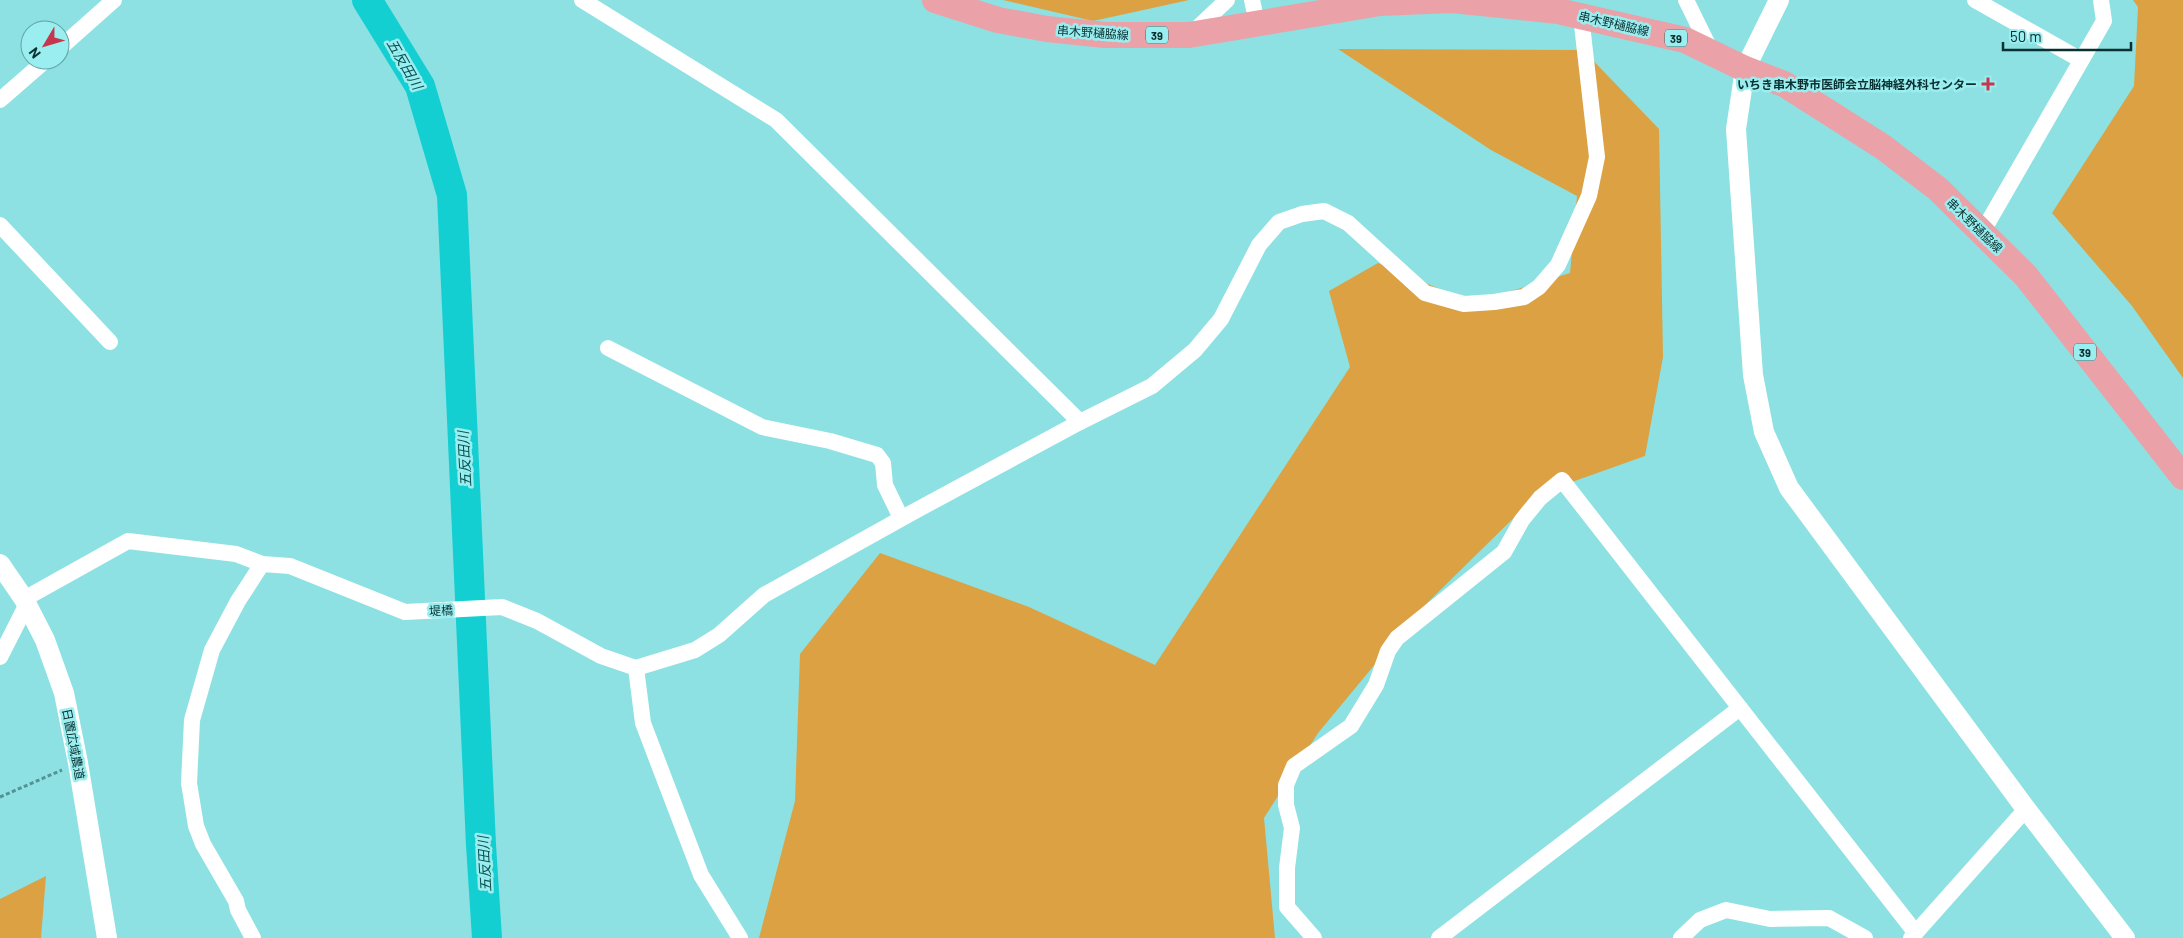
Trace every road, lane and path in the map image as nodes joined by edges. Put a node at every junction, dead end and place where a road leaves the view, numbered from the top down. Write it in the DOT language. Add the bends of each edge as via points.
graph roads {
  1 [pos="114,0"];
  2 [pos="582,0"];
  3 [pos="935,0"];
  4 [pos="1226,0"];
  5 [pos="1686,0"];
  6 [pos="1779,0"];
  7 [pos="1974,0"];
  8 [pos="2101,0"];
  9 [pos="1380,1"];
  10 [pos="1255,12"];
  11 [pos="1581,16"];
  12 [pos="1189,35"];
  13 [pos="70,39"];
  14 [pos="1712,53"];
  15 [pos="2082,60"];
  16 [pos="1745,69"];
  17 [pos="34,70"];
  18 [pos="0,100"];
  19 [pos="0,225"];
  20 [pos="1983,231"];
  21 [pos="110,342"];
  22 [pos="608,348"];
  23 [pos="1080,422"];
  24 [pos="2183,477"];
  25 [pos="901,518"];
  26 [pos="0,564"];
  27 [pos="262,564"];
  28 [pos="16,593"];
  29 [pos="0,658"];
  30 [pos="636,668"];
  31 [pos="1740,708"];
  32 [pos="78,763"];
  33 [pos="0,797"];
  34 [pos="2026,809"];
  35 [pos="1913,935"];
  36 [pos="107,938"];
  37 [pos="253,938"];
  38 [pos="740,938"];
  39 [pos="1314,938"];
  40 [pos="1439,938"];
  41 [pos="1681,938"];
  42 [pos="1865,938"];
  43 [pos="2125,938"];
  1 -- 13 [label="street"];
  2 -- 23 [label="street" via="776,120"];
  3 -- 12 [label="main road, 串木野樋脇線 / 39" via="998,20 1047,29 1105,35"];
  4 -- 12 [label="street"];
  5 -- 14 [label="street"];
  6 -- 16 [label="street"];
  7 -- 15 [label="street"];
  8 -- 15 [label="street" via="2104,21"];
  9 -- 10 [label="main road, 串木野樋脇線 / 39"];
  9 -- 11 [label="main road, 串木野樋脇線 / 39" via="1452,0"];
  10 -- 12 [label="main road, 串木野樋脇線 / 39"];
  11 -- 14 [label="main road, 串木野樋脇線 / 39" via="1685,40"];
  11 -- 23 [label="street" via="1597,156 1589,196 1558,265 1539,287 1524,297 1494,302 1464,304 1448,300 1425,292 1348,223 1324,211 1302,214 1279,222 1260,245 1221,319 1195,350 1152,386"];
  14 -- 16 [label="main road, 串木野樋脇線 / 39"];
  15 -- 20 [label="street"];
  16 -- 20 [label="main road, 串木野樋脇線 / 39" via="1784,84 1883,147 1938,189"];
  16 -- 34 [label="street" via="1736,129 1753,375 1764,432 1789,488"];
  17 -- 18 [label="street"];
  19 -- 21 [label="street"];
  20 -- 24 [label="main road, 串木野樋脇線 / 39" via="2026,276"];
  22 -- 25 [label="street" via="762,427 877,455 884,463 885,484"];
  23 -- 25 [label="street"];
  25 -- 30 [label="street" via="764,596 719,635 695,650"];
  26 -- 28 [label="street, 日置広域農道"];
  27 -- 28 [label="street" via="236,554 128,541"];
  27 -- 30 [label="street, 堤橋" via="290,566 405,612 502,607 537,621 602,656"];
  27 -- 37 [label="street" via="212,650 192,720 189,782 196,826 203,844"];
  28 -- 29 [label="street"];
  28 -- 32 [label="street, 日置広域農道" via="45,640 64,693"];
  30 -- 38 [label="street" via="643,723 698,866"];
  31 -- 35 [label="street"];
  31 -- 39 [label="street" via="1562,480 1540,498 1522,520 1504,552 1397,638 1388,651 1376,685 1351,726 1294,766 1286,784 1286,805 1292,828 1287,907"];
  31 -- 40 [label="street"];
  32 -- 33 [label="path"];
  32 -- 36 [label="street, 日置広域農道"];
  34 -- 35 [label="street"];
  34 -- 43 [label="street"];
  41 -- 42 [label="street" via="1700,920 1726,910 1770,919 1829,918"];
}
